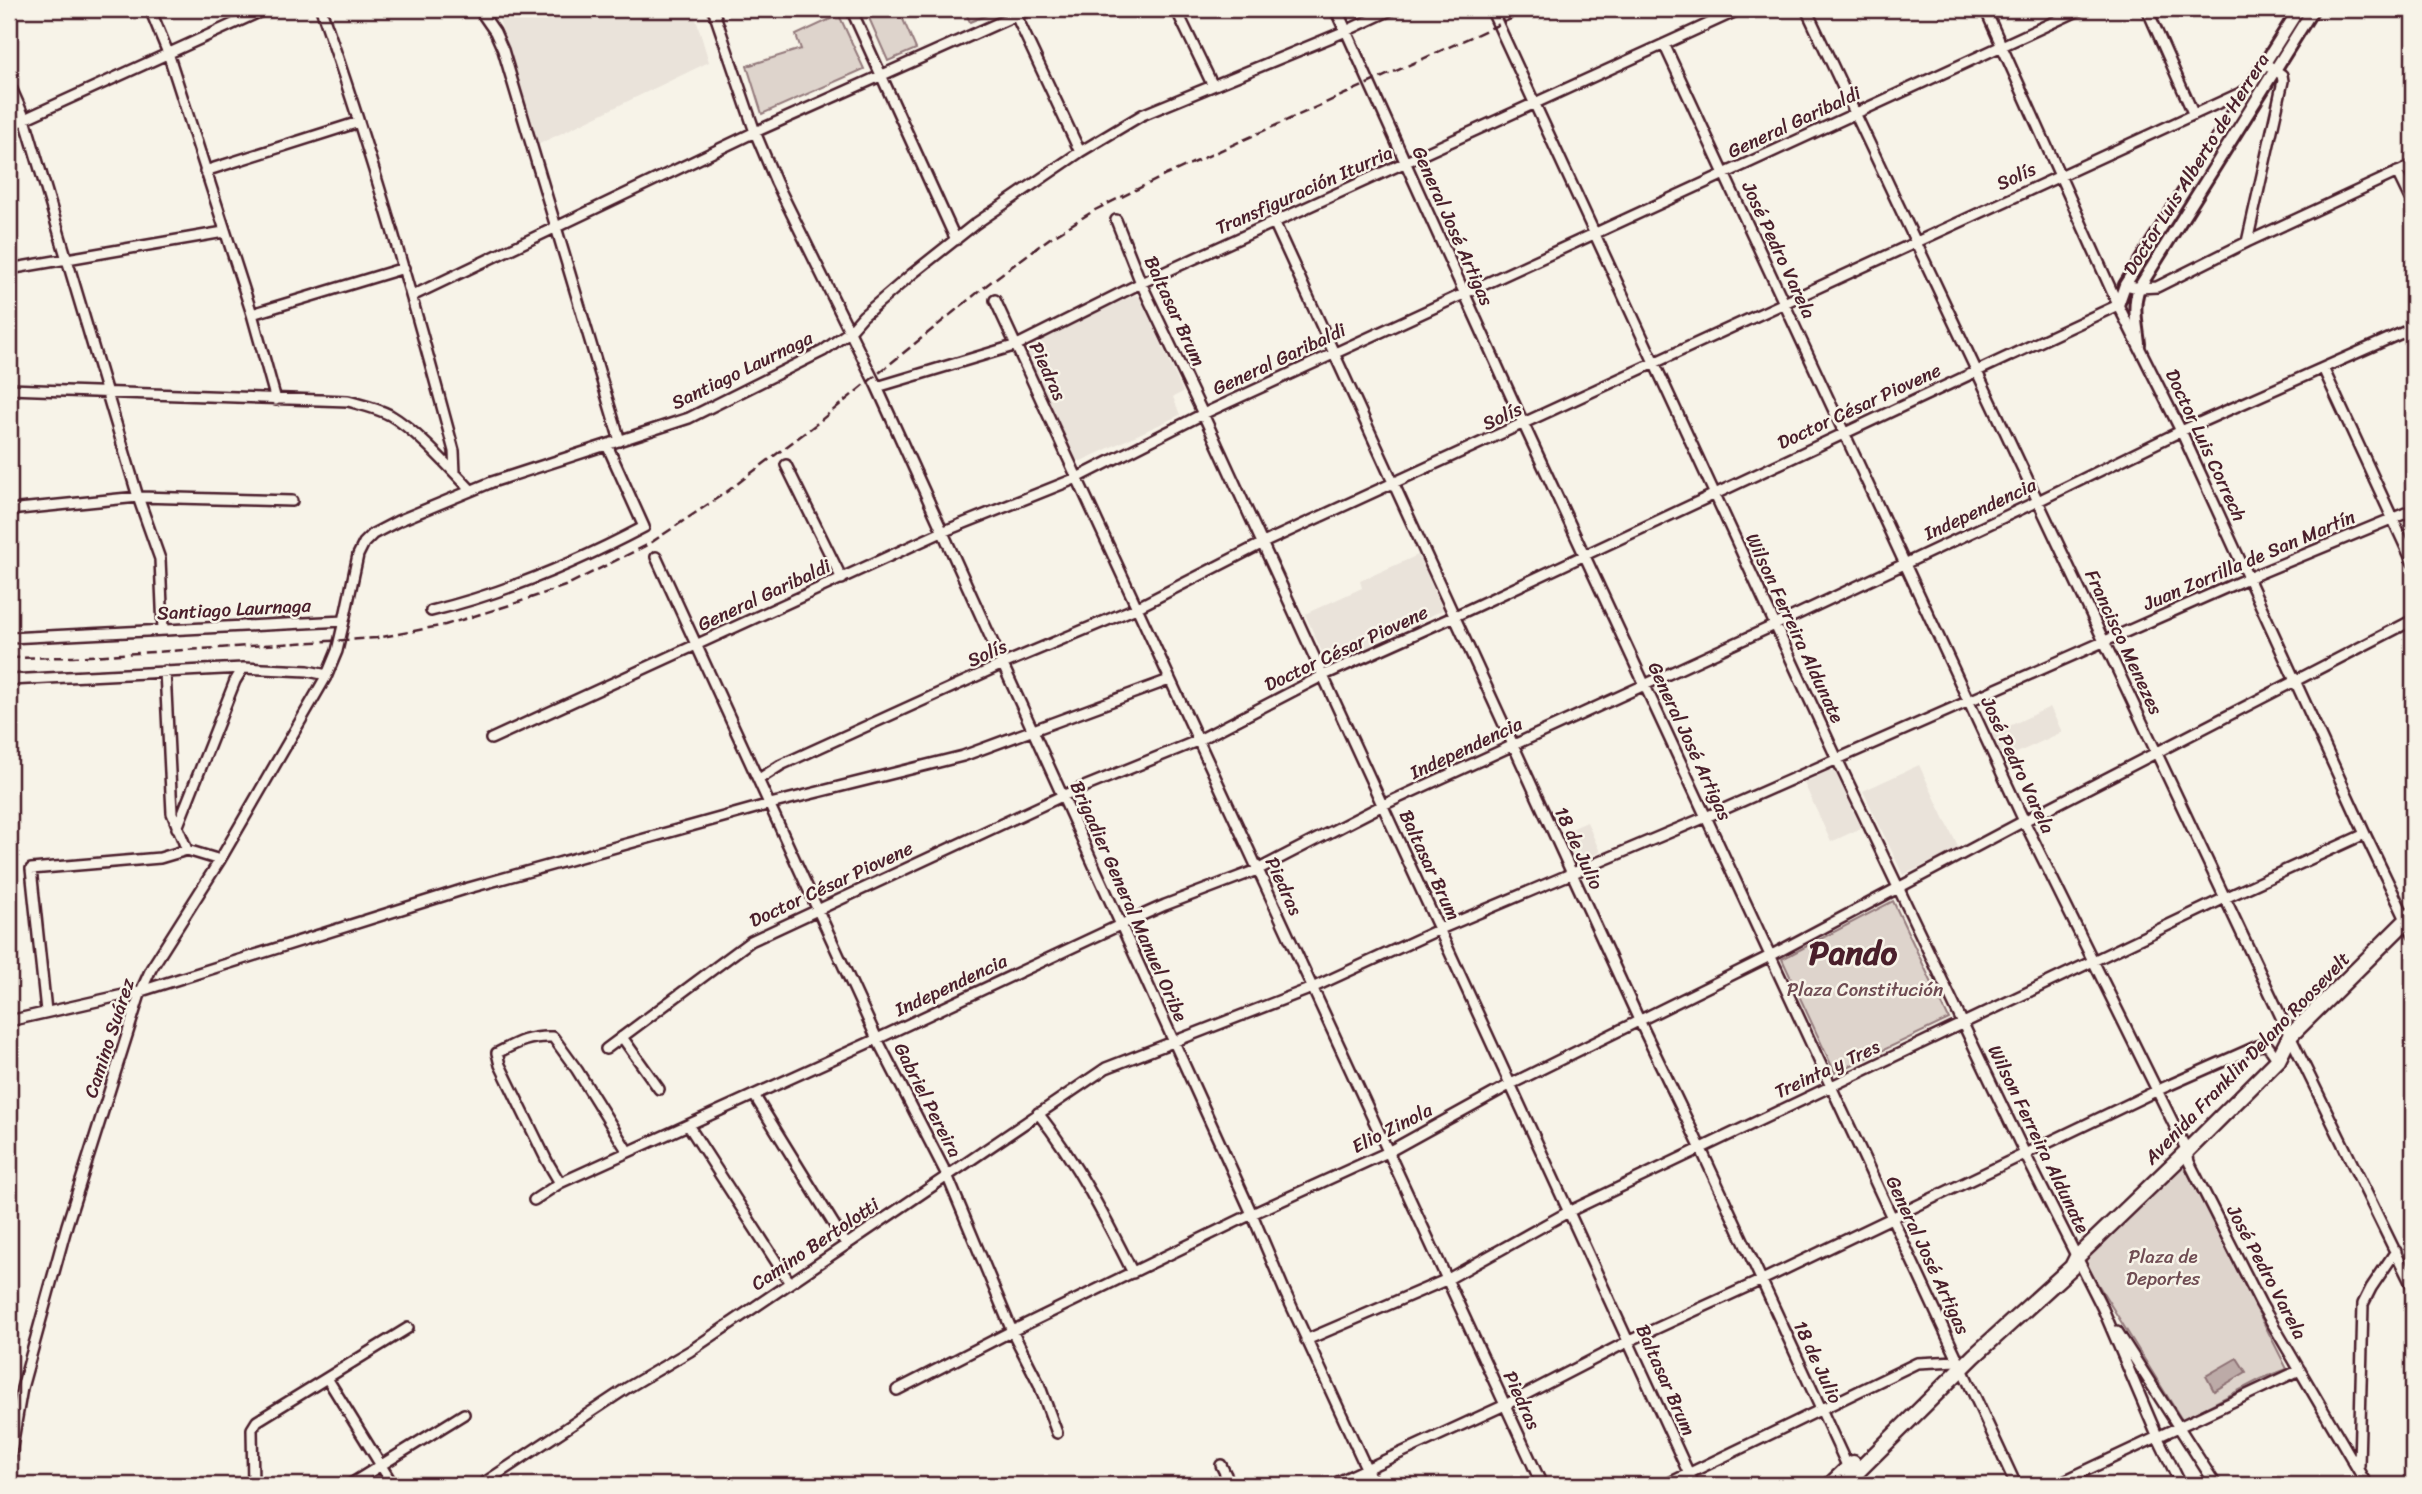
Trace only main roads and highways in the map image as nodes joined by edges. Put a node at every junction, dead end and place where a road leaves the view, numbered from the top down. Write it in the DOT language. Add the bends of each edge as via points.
graph roads {
  1 [pos="2411,923"];
  2 [pos="1850,1479"];
  3 [pos="1830,1485"];
  1 -- 2 [label="highway, Avenida Franklin Delano Roosevelt" via="2290,1037 2278,1060 2077,1257 2072,1267 1960,1364"];
  2 -- 3 [label="highway, Avenida Franklin Delano Roosevelt"];
}
